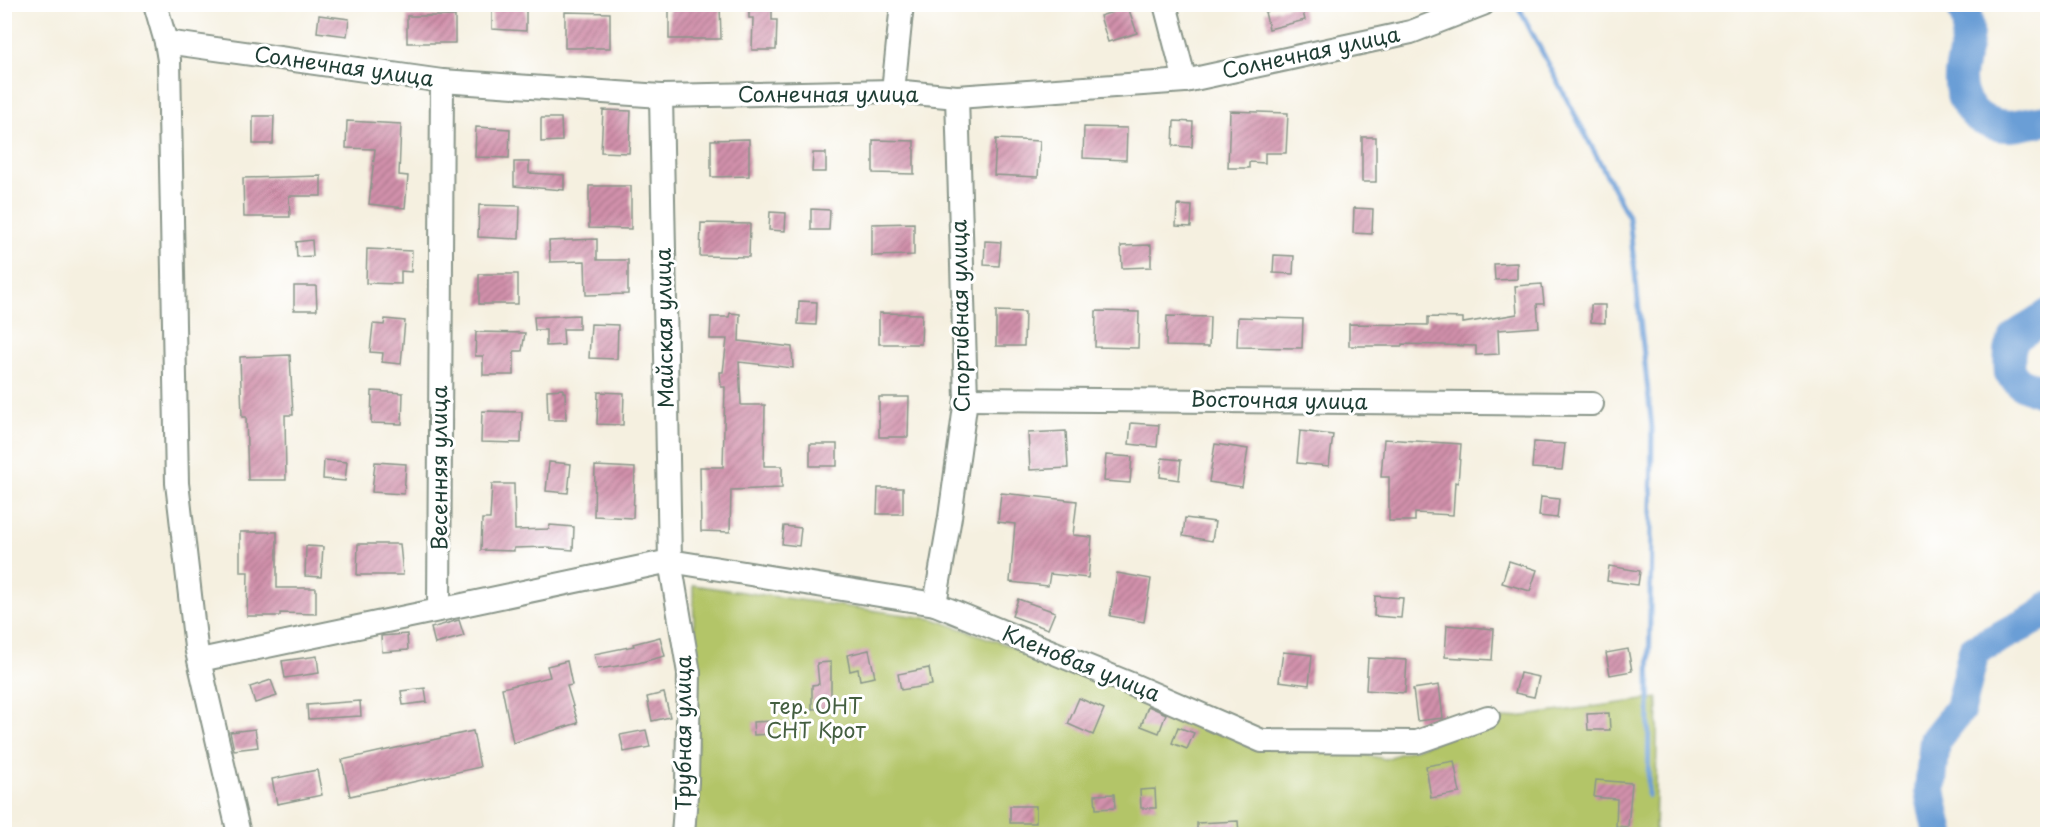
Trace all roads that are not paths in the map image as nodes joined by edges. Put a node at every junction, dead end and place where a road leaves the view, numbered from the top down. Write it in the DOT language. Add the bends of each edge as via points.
graph roads {
  1 [pos="902,4"];
  2 [pos="1165,4"];
  3 [pos="1483,4"];
  4 [pos="155,5"];
  5 [pos="166,42"];
  6 [pos="442,81"];
  7 [pos="1185,81"];
  8 [pos="893,91"];
  9 [pos="661,96"];
  10 [pos="957,97"];
  11 [pos="966,399"];
  12 [pos="1592,404"];
  13 [pos="670,561"];
  14 [pos="935,604"];
  15 [pos="439,610"];
  16 [pos="200,660"];
  17 [pos="1488,717"];
  18 [pos="239,834"];
  19 [pos="683,834"];
  1 -- 8 [label="street"];
  2 -- 7 [label="street"];
  3 -- 7 [label="street, Солнечная улица" via="1411,32"];
  4 -- 5 [label="street"];
  5 -- 6 [label="street, Солнечная улица"];
  5 -- 16 [label="street" via="177,483"];
  6 -- 9 [label="street, Солнечная улица"];
  6 -- 15 [label="street, Весенняя улица"];
  7 -- 10 [label="street, Солнечная улица"];
  8 -- 9 [label="street, Солнечная улица"];
  8 -- 10 [label="street, Солнечная улица"];
  9 -- 13 [label="street, Майская улица"];
  10 -- 11 [label="street, Спортивная улица"];
  11 -- 12 [label="street, Восточная улица"];
  11 -- 14 [label="street, Спортивная улица"];
  13 -- 14 [label="street, Кленовая улица"];
  13 -- 15 [label="street"];
  13 -- 19 [label="street, Трубная улица" via="689,673"];
  14 -- 17 [label="street, Кленовая улица" via="1262,741 1417,742"];
  15 -- 16 [label="street"];
  16 -- 18 [label="street"];
}
